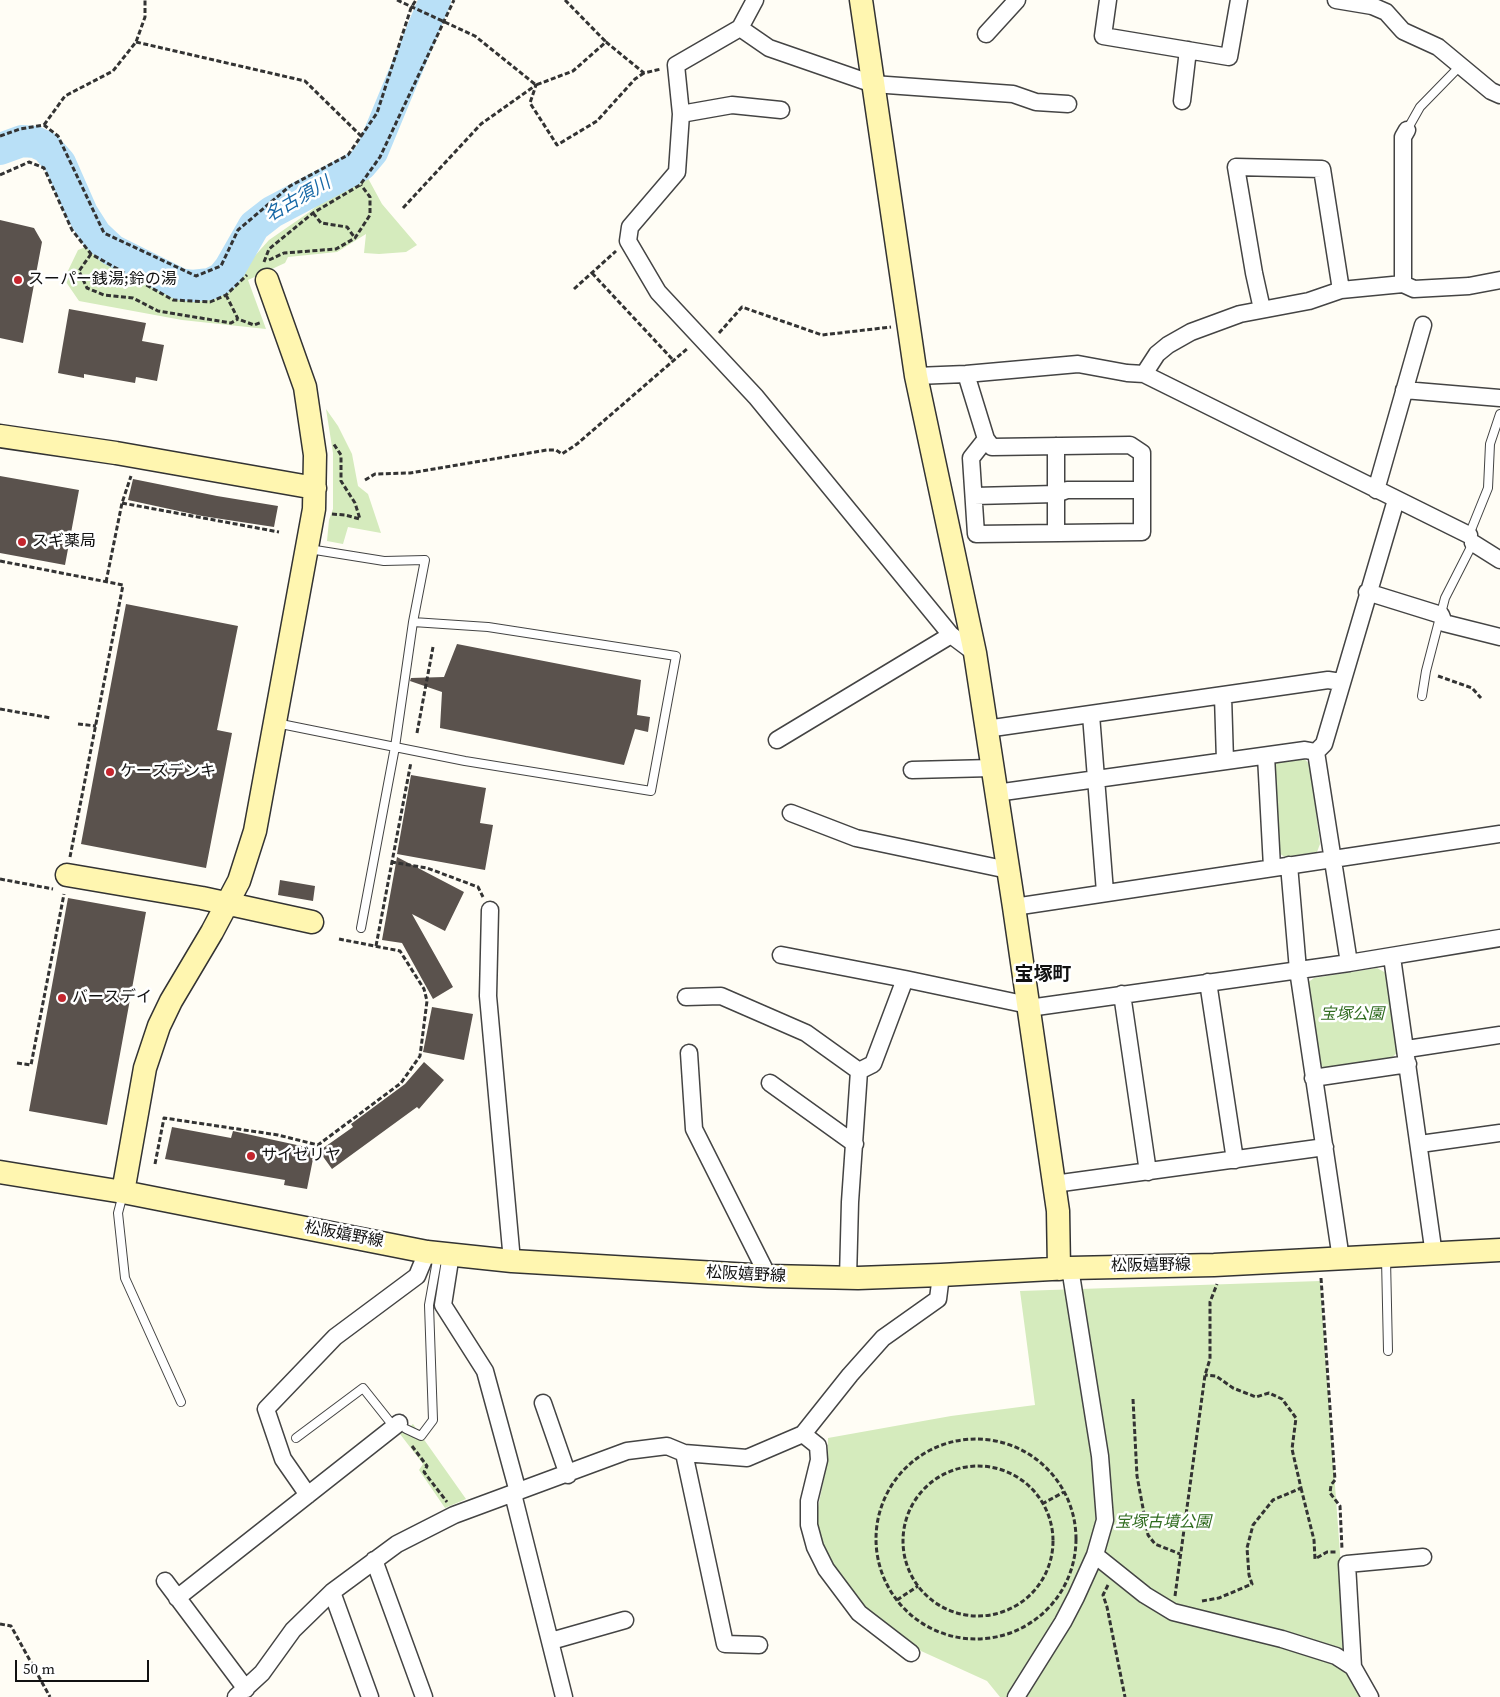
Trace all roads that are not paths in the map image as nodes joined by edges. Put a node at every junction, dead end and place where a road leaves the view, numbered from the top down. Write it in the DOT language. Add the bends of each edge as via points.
graph roads {
  1 [pos="755,0"];
  2 [pos="861,0"];
  3 [pos="1017,0"];
  4 [pos="1108,0"];
  5 [pos="1239,0"];
  6 [pos="1336,0"];
  7 [pos="740,28"];
  8 [pos="986,34"];
  9 [pos="1188,50"];
  10 [pos="1462,65"];
  11 [pos="873,84"];
  12 [pos="1500,95"];
  13 [pos="1182,101"];
  14 [pos="1068,104"];
  15 [pos="781,110"];
  16 [pos="681,114"];
  17 [pos="1407,130"];
  18 [pos="259,271"];
  19 [pos="1500,280"];
  20 [pos="1403,284"];
  21 [pos="1340,290"];
  22 [pos="1262,308"];
  23 [pos="1423,325"];
  24 [pos="966,374"];
  25 [pos="1144,374"];
  26 [pos="916,376"];
  27 [pos="1404,390"];
  28 [pos="1500,398"];
  29 [pos="1500,414"];
  30 [pos="0,436"];
  31 [pos="986,439"];
  32 [pos="1056,446"];
  33 [pos="315,488"];
  34 [pos="1142,490"];
  35 [pos="1376,490"];
  36 [pos="1056,494"];
  37 [pos="974,496"];
  38 [pos="1396,500"];
  39 [pos="1056,533"];
  40 [pos="1471,539"];
  41 [pos="307,549"];
  42 [pos="1500,560"];
  43 [pos="1367,592"];
  44 [pos="1441,615"];
  45 [pos="413,622"];
  46 [pos="951,635"];
  47 [pos="1500,637"];
  48 [pos="975,653"];
  49 [pos="1341,682"];
  50 [pos="1224,696"];
  51 [pos="1422,696"];
  52 [pos="1091,715"];
  53 [pos="274,723"];
  54 [pos="986,729"];
  55 [pos="777,740"];
  56 [pos="395,747"];
  57 [pos="1316,752"];
  58 [pos="1266,756"];
  59 [pos="1225,761"];
  60 [pos="992,768"];
  61 [pos="912,770"];
  62 [pos="1095,778"];
  63 [pos="996,793"];
  64 [pos="791,812"];
  65 [pos="1500,834"];
  66 [pos="1334,859"];
  67 [pos="1281,866"];
  68 [pos="1008,870"];
  69 [pos="67,875"];
  70 [pos="1105,892"];
  71 [pos="226,904"];
  72 [pos="1014,907"];
  73 [pos="490,910"];
  74 [pos="312,922"];
  75 [pos="361,928"];
  76 [pos="1500,938"];
  77 [pos="781,955"];
  78 [pos="1392,957"];
  79 [pos="1349,963"];
  80 [pos="1298,970"];
  81 [pos="905,980"];
  82 [pos="1208,982"];
  83 [pos="1122,994"];
  84 [pos="686,997"];
  85 [pos="1028,1006"];
  86 [pos="1500,1035"];
  87 [pos="689,1053"];
  88 [pos="1408,1056"];
  89 [pos="859,1072"];
  90 [pos="1313,1078"];
  91 [pos="770,1083"];
  92 [pos="1500,1133"];
  93 [pos="855,1144"];
  94 [pos="1420,1144"];
  95 [pos="1325,1147"];
  96 [pos="1235,1160"];
  97 [pos="0,1172"];
  98 [pos="1148,1172"];
  99 [pos="1054,1184"];
  100 [pos="123,1192"];
  101 [pos="1500,1250"];
  102 [pos="439,1253"];
  103 [pos="1434,1255"];
  104 [pos="1386,1257"];
  105 [pos="1341,1259"];
  106 [pos="512,1261"];
  107 [pos="1064,1268"];
  108 [pos="941,1275"];
  109 [pos="768,1276"];
  110 [pos="848,1278"];
  111 [pos="1388,1351"];
  112 [pos="181,1402"];
  113 [pos="543,1402"];
  114 [pos="400,1426"];
  115 [pos="803,1434"];
  116 [pos="296,1438"];
  117 [pos="684,1453"];
  118 [pos="568,1475"];
  119 [pos="515,1493"];
  120 [pos="308,1495"];
  121 [pos="1095,1555"];
  122 [pos="1423,1558"];
  123 [pos="374,1560"];
  124 [pos="165,1582"];
  125 [pos="332,1592"];
  126 [pos="177,1598"];
  127 [pos="626,1620"];
  128 [pos="551,1641"];
  129 [pos="759,1645"];
  130 [pos="911,1653"];
  131 [pos="1353,1667"];
  132 [pos="241,1693"];
  133 [pos="370,1697"];
  134 [pos="424,1697"];
  135 [pos="564,1697"];
  136 [pos="1016,1697"];
  137 [pos="1370,1697"];
  1 -- 7 [label="street"];
  2 -- 11 [label="street"];
  3 -- 8 [label="street"];
  4 -- 9 [label="street" via="1103,36"];
  5 -- 9 [label="street" via="1229,57"];
  6 -- 10 [label="street" via="1372,6 1386,12 1403,31 1438,48"];
  7 -- 11 [label="street" via="769,48"];
  7 -- 16 [label="street" via="676,65"];
  9 -- 13 [label="street"];
  10 -- 12 [label="street"];
  10 -- 17 [label="lane" via="1420,107"];
  11 -- 14 [label="street" via="1013,94 1036,102"];
  11 -- 26 [label="street"];
  15 -- 16 [label="street" via="732,104"];
  16 -- 46 [label="street" via="677,172 630,227 628,241 658,292 756,397"];
  17 -- 20 [label="street" via="1403,137"];
  18 -- 33 [label="street" via="305,387 315,455"];
  19 -- 20 [label="street" via="1469,286 1414,289"];
  20 -- 21 [label="street"];
  21 -- 22 [label="street" via="1309,301"];
  21 -- 22 [label="street" via="1322,169 1236,167"];
  22 -- 25 [label="street" via="1191,332 1157,354"];
  23 -- 27 [label="street"];
  24 -- 25 [label="street" via="1078,364"];
  24 -- 26 [label="street"];
  24 -- 31 [label="street"];
  25 -- 35 [label="street"];
  26 -- 48 [label="street"];
  27 -- 28 [label="street"];
  27 -- 35 [label="street"];
  29 -- 40 [label="lane" via="1490,444 1488,488"];
  30 -- 33 [label="street"];
  31 -- 32 [label="street" via="992,447"];
  31 -- 37 [label="street" via="971,458"];
  32 -- 34 [label="street" via="1130,445 1142,453"];
  32 -- 36 [label="street"];
  33 -- 41 [label="street"];
  34 -- 36 [label="street" via="1067,490"];
  34 -- 39 [label="street" via="1142,532"];
  35 -- 38 [label="street"];
  36 -- 37 [label="street"];
  36 -- 39 [label="street"];
  37 -- 39 [label="street" via="976,534"];
  38 -- 40 [label="street"];
  38 -- 43 [label="street"];
  40 -- 42 [label="street"];
  40 -- 44 [label="lane" via="1445,598"];
  41 -- 45 [label="lane" via="384,561 425,560"];
  41 -- 53 [label="street"];
  43 -- 44 [label="street"];
  43 -- 49 [label="street"];
  44 -- 47 [label="street" via="1444,623"];
  44 -- 51 [label="lane"];
  45 -- 56 [label="lane"];
  45 -- 56 [label="lane" via="488,627 676,656 650,791"];
  46 -- 48 [label="street"];
  46 -- 55 [label="street"];
  48 -- 54 [label="street"];
  49 -- 50 [label="street" via="1328,680"];
  49 -- 57 [label="street" via="1324,744"];
  50 -- 52 [label="street"];
  50 -- 59 [label="street"];
  52 -- 54 [label="street"];
  52 -- 62 [label="street"];
  53 -- 56 [label="lane"];
  53 -- 71 [label="street" via="255,831 239,881"];
  54 -- 60 [label="street"];
  56 -- 75 [label="lane"];
  57 -- 58 [label="street" via="1305,750"];
  57 -- 66 [label="street" via="1329,847"];
  58 -- 59 [label="street"];
  58 -- 67 [label="street"];
  59 -- 62 [label="street"];
  60 -- 61 [label="street"];
  60 -- 63 [label="street"];
  62 -- 63 [label="street"];
  62 -- 70 [label="street"];
  63 -- 68 [label="street"];
  64 -- 68 [label="street" via="856,838"];
  65 -- 66 [label="street"];
  66 -- 67 [label="street"];
  66 -- 79 [label="street"];
  67 -- 70 [label="street"];
  67 -- 80 [label="street"];
  68 -- 72 [label="street"];
  69 -- 71 [label="street"];
  70 -- 72 [label="street"];
  71 -- 74 [label="street"];
  71 -- 100 [label="street" via="171,1000 157,1033 145,1068"];
  72 -- 85 [label="street"];
  73 -- 106 [label="street" via="488,996"];
  76 -- 78 [label="street" via="1404,952"];
  77 -- 81 [label="street"];
  78 -- 79 [label="street"];
  78 -- 88 [label="street"];
  79 -- 80 [label="street"];
  80 -- 82 [label="street"];
  80 -- 90 [label="street"];
  81 -- 85 [label="street"];
  81 -- 89 [label="street" via="873,1064"];
  82 -- 83 [label="street"];
  82 -- 96 [label="street"];
  83 -- 85 [label="street"];
  83 -- 98 [label="street"];
  84 -- 89 [label="street" via="721,996 806,1033"];
  85 -- 99 [label="street"];
  86 -- 88 [label="street"];
  87 -- 109 [label="street" via="694,1129"];
  88 -- 90 [label="street"];
  88 -- 94 [label="street"];
  89 -- 93 [label="street"];
  90 -- 95 [label="street"];
  91 -- 93 [label="street"];
  92 -- 94 [label="street"];
  93 -- 110 [label="street"];
  94 -- 103 [label="street"];
  95 -- 96 [label="street"];
  95 -- 105 [label="street"];
  96 -- 98 [label="street"];
  97 -- 100 [label="street, 松阪嬉野線"];
  98 -- 99 [label="street"];
  99 -- 107 [label="street"];
  100 -- 102 [label="street, 松阪嬉野線"];
  100 -- 112 [label="lane" via="118,1213 125,1278"];
  101 -- 103 [label="street, 松阪嬉野線"];
  102 -- 106 [label="street, 松阪嬉野線"];
  102 -- 114 [label="lane" via="428,1305 433,1420 422,1436"];
  102 -- 119 [label="street" via="443,1305 485,1371"];
  102 -- 120 [label="street" via="417,1276 335,1337 266,1409 283,1459"];
  103 -- 104 [label="street, 松阪嬉野線"];
  104 -- 105 [label="street, 松阪嬉野線"];
  104 -- 111 [label="lane"];
  105 -- 107 [label="street, 松阪嬉野線"];
  106 -- 109 [label="street, 松阪嬉野線"];
  107 -- 108 [label="street, 松阪嬉野線"];
  107 -- 121 [label="street" via="1100,1456 1104,1520"];
  108 -- 110 [label="street, 松阪嬉野線"];
  108 -- 115 [label="street" via="938,1299 883,1338"];
  109 -- 110 [label="street, 松阪嬉野線"];
  113 -- 118 [label="street"];
  114 -- 116 [label="lane" via="363,1388"];
  114 -- 120 [label="street"];
  115 -- 117 [label="street" via="748,1458"];
  115 -- 130 [label="street" via="818,1446 809,1508 809,1525 815,1548 859,1613"];
  117 -- 118 [label="street" via="666,1446 627,1451"];
  117 -- 129 [label="street" via="725,1644"];
  118 -- 119 [label="street"];
  119 -- 123 [label="street" via="454,1515 397,1544"];
  119 -- 128 [label="street"];
  120 -- 126 [label="street"];
  121 -- 131 [label="street" via="1145,1595 1173,1612 1282,1639 1336,1656"];
  121 -- 136 [label="street" via="1063,1622"];
  122 -- 131 [label="street" via="1347,1564"];
  123 -- 125 [label="street"];
  123 -- 134 [label="street"];
  124 -- 126 [label="street"];
  125 -- 132 [label="street" via="293,1630 262,1673"];
  125 -- 133 [label="street"];
  126 -- 132 [label="street"];
  127 -- 128 [label="street"];
  128 -- 135 [label="street"];
  131 -- 137 [label="street"];
}
